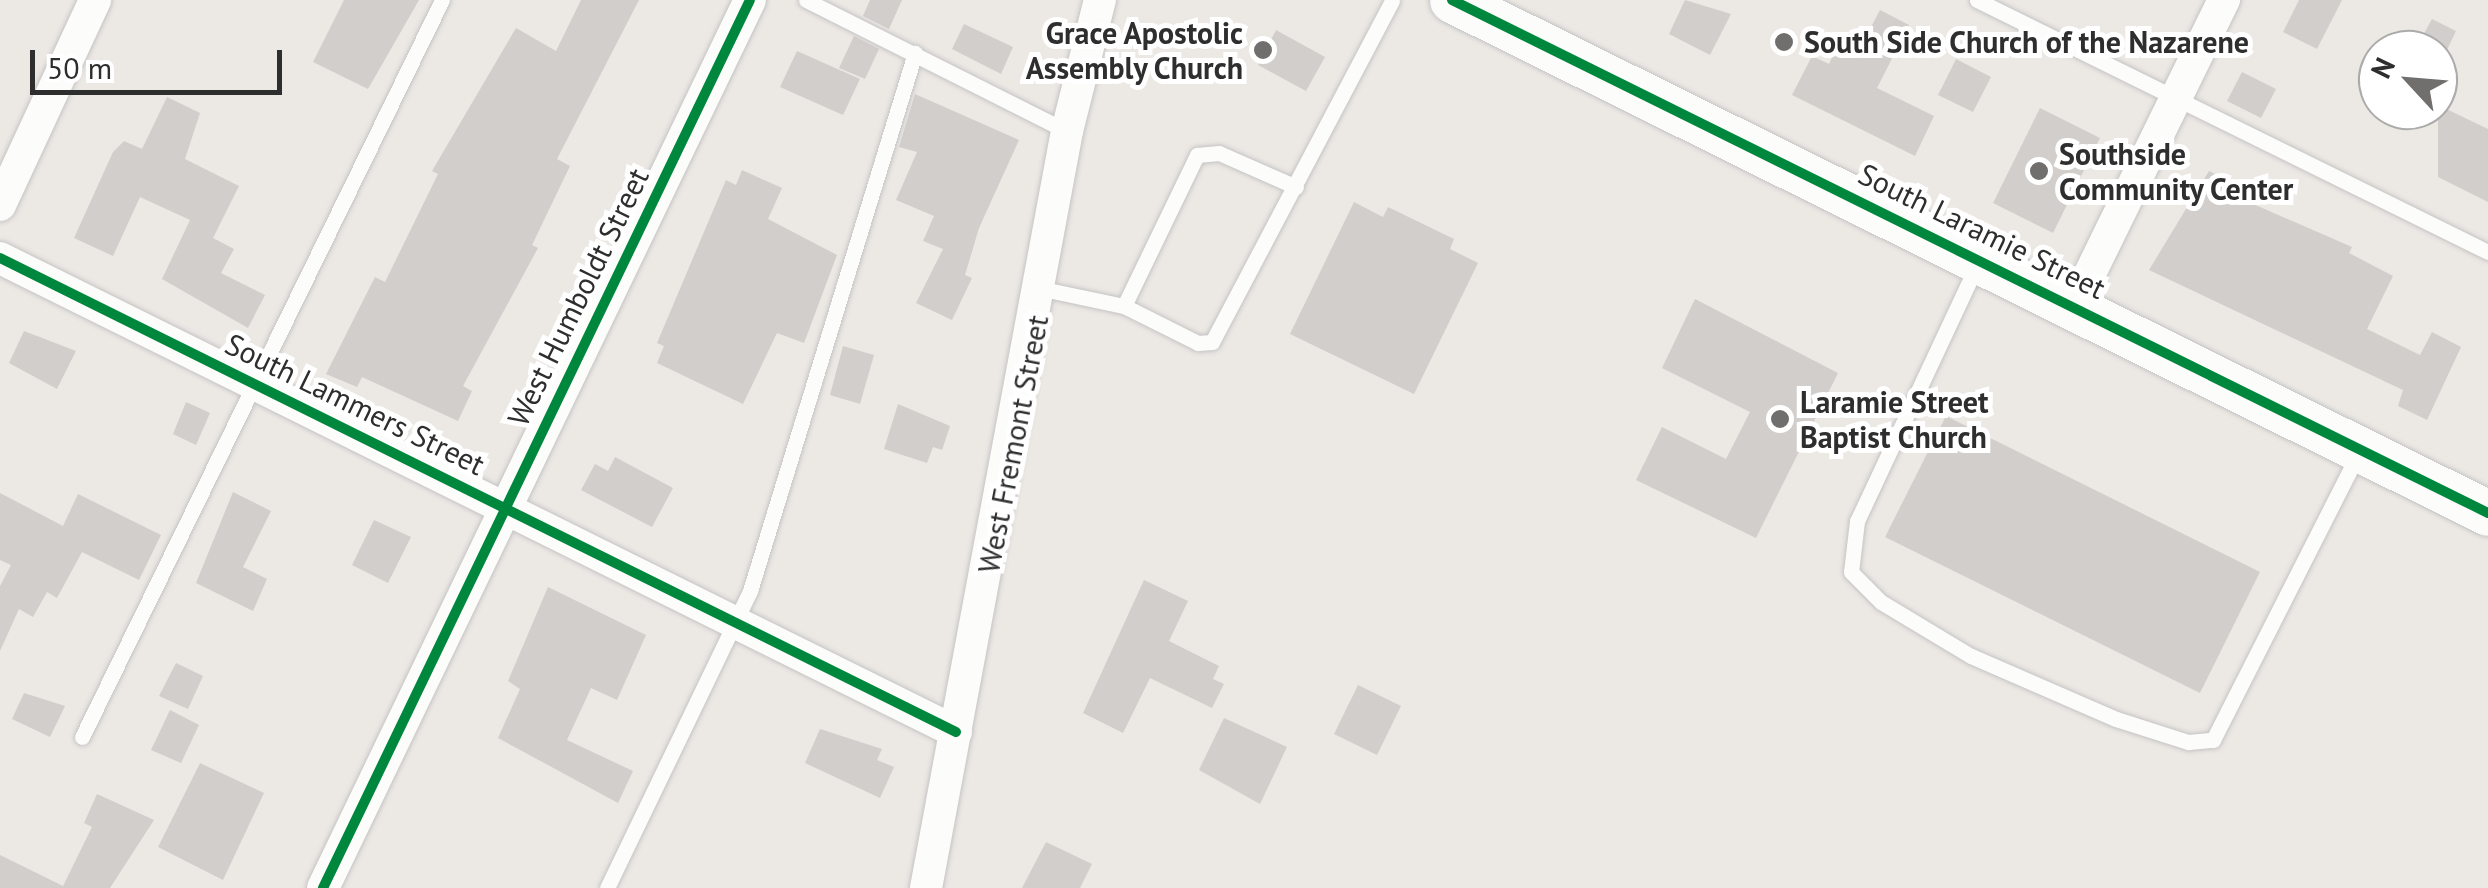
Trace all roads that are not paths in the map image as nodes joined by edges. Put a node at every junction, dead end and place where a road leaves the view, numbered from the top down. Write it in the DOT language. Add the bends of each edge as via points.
graph roads {
  1 [pos="96,0"];
  2 [pos="442,0"];
  3 [pos="750,0"];
  4 [pos="806,0"];
  5 [pos="1100,0"];
  6 [pos="1392,0"];
  7 [pos="1452,0"];
  8 [pos="1976,0"];
  9 [pos="2224,0"];
  10 [pos="915,53"];
  11 [pos="2177,96"];
  12 [pos="1067,131"];
  13 [pos="1296,187"];
  14 [pos="0,204"];
  15 [pos="2488,252"];
  16 [pos="0,258"];
  17 [pos="1981,258"];
  18 [pos="1043,289"];
  19 [pos="2075,304"];
  20 [pos="1124,306"];
  21 [pos="255,383"];
  22 [pos="2361,448"];
  23 [pos="505,505"];
  24 [pos="2488,513"];
  25 [pos="736,621"];
  26 [pos="956,732"];
  27 [pos="82,737"];
  28 [pos="323,888"];
  29 [pos="606,888"];
  30 [pos="926,888"];
  1 -- 14 [label="street"];
  2 -- 21 [label="lane"];
  3 -- 23 [label="street, West Humboldt Street"];
  4 -- 10 [label="lane"];
  5 -- 12 [label="street, West Fremont Street"];
  6 -- 13 [label="lane"];
  7 -- 17 [label="street, South Laramie Street"];
  8 -- 11 [label="lane"];
  9 -- 11 [label="street"];
  10 -- 12 [label="lane"];
  10 -- 25 [label="lane"];
  11 -- 15 [label="lane"];
  11 -- 19 [label="street"];
  12 -- 18 [label="street, West Fremont Street"];
  13 -- 20 [label="lane" via="1212,342 1198,343"];
  13 -- 20 [label="lane" via="1219,152 1197,155"];
  16 -- 21 [label="street, South Lammers Street"];
  17 -- 19 [label="street, South Laramie Street"];
  17 -- 22 [label="lane" via="1885,453 1858,521 1850,572 1881,602 1971,656 2116,719 2188,742 2213,740"];
  18 -- 20 [label="lane"];
  18 -- 26 [label="street, West Fremont Street"];
  19 -- 22 [label="street, South Laramie Street"];
  21 -- 23 [label="street, South Lammers Street"];
  21 -- 27 [label="lane"];
  22 -- 24 [label="street, South Laramie Street"];
  23 -- 25 [label="street, South Lammers Street"];
  23 -- 28 [label="street, West Humboldt Street"];
  25 -- 26 [label="street, South Lammers Street"];
  25 -- 29 [label="lane"];
  26 -- 30 [label="street, West Fremont Street"];
}
